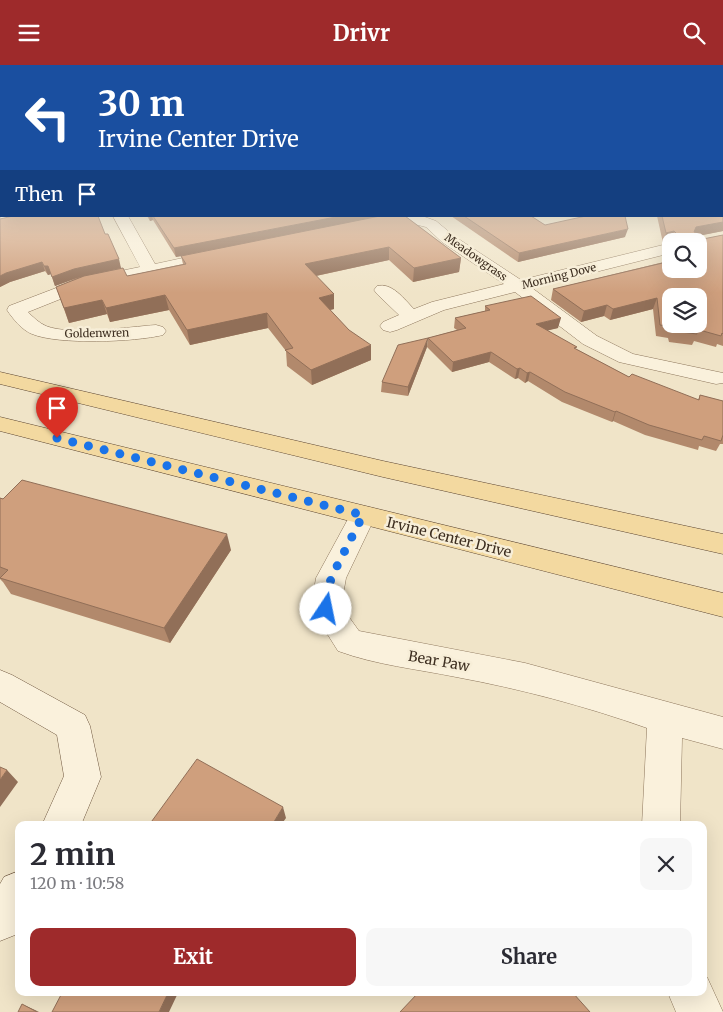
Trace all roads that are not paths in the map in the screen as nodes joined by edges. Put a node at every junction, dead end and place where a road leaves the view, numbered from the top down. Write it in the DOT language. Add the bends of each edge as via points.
graph roads {
  1 [pos="121,217"];
  2 [pos="357,229"];
  3 [pos="662,250"];
  4 [pos="235,252"];
  5 [pos="150,269"];
  6 [pos="518,286"];
  7 [pos="383,290"];
  8 [pos="412,317"];
  9 [pos="390,326"];
  10 [pos="156,331"];
  11 [pos="0,378"];
  12 [pos="716,378"];
  13 [pos="0,423"];
  14 [pos="363,515"];
  15 [pos="723,544"];
  16 [pos="723,605"];
  17 [pos="0,685"];
  18 [pos="665,718"];
  19 [pos="723,733"];
  20 [pos="63,821"];
  21 [pos="662,821"];
  22 [pos="15,898"];
  23 [pos="0,920"];
  24 [pos="693,996"];
  25 [pos="700,1012"];
  1 -- 5 [label="street"];
  2 -- 6 [label="street, Meadowgrass" via="415,219 431,224"];
  3 -- 6 [label="street, Morning Dove"];
  4 -- 5 [label="street"];
  5 -- 10 [label="street, Goldenwren" via="83,284 16,310 40,330 56,333"];
  6 -- 8 [label="street, Morning Dove" via="438,306"];
  6 -- 12 [label="street, Meadowgrass" via="590,340 626,358"];
  7 -- 8 [label="street"];
  8 -- 9 [label="street, Morning Dove"];
  11 -- 15 [label="main road" via="392,471"];
  13 -- 14 [label="main road, Irvine Center Drive"];
  14 -- 16 [label="main road, Irvine Center Drive"];
  14 -- 18 [label="street, Bear Paw" via="331,578 326,609 350,642 525,677"];
  17 -- 20 [label="street" via="73,726 83,777"];
  18 -- 19 [label="street, Bear Paw"];
  18 -- 21 [label="street"];
  22 -- 23 [label="street"];
  24 -- 25 [label="street"];
}
